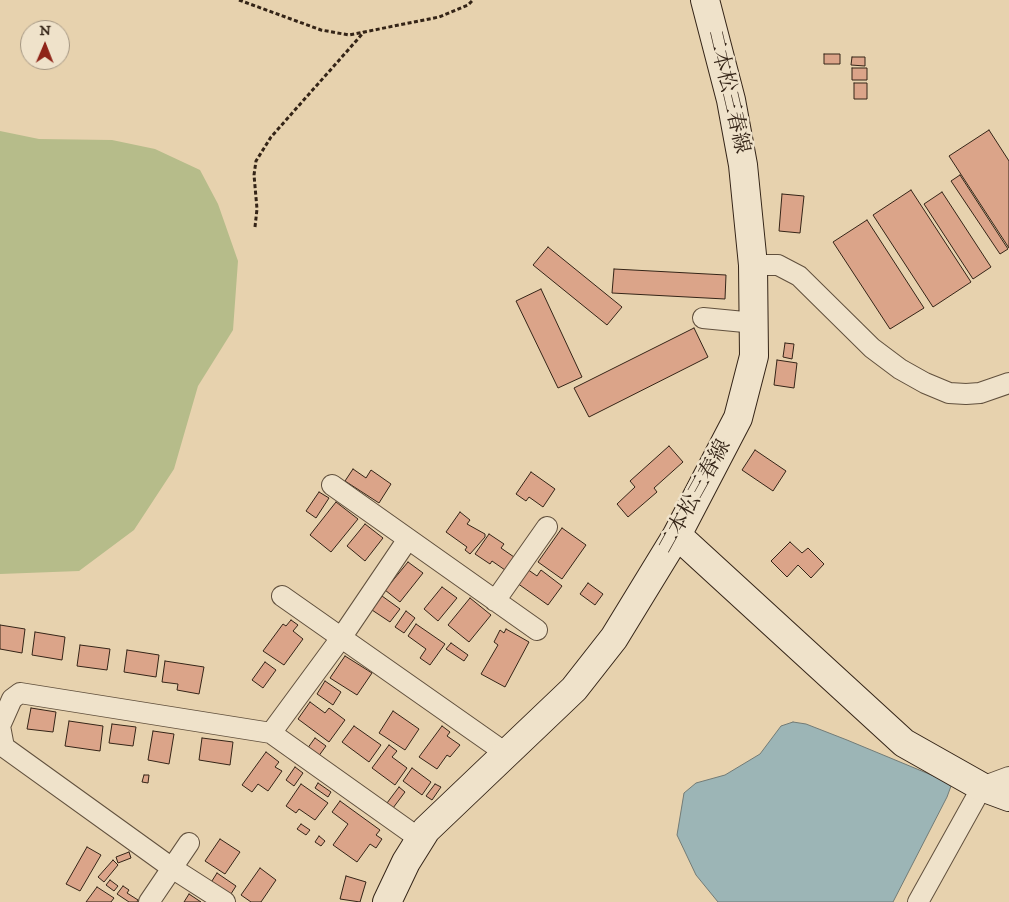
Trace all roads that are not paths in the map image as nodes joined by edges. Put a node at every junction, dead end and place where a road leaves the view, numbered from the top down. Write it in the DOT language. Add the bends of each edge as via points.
graph roads {
  1 [pos="705,0"];
  2 [pos="753,265"];
  3 [pos="703,318"];
  4 [pos="755,322"];
  5 [pos="1009,383"];
  6 [pos="332,485"];
  7 [pos="547,527"];
  8 [pos="677,534"];
  9 [pos="408,539"];
  10 [pos="282,596"];
  11 [pos="495,601"];
  12 [pos="536,630"];
  13 [pos="341,638"];
  14 [pos="271,733"];
  15 [pos="507,754"];
  16 [pos="1009,777"];
  17 [pos="982,787"];
  18 [pos="1009,797"];
  19 [pos="420,839"];
  20 [pos="189,843"];
  21 [pos="172,868"];
  22 [pos="149,902"];
  23 [pos="225,902"];
  24 [pos="387,902"];
  25 [pos="918,902"];
  1 -- 2 [label="main road, 二本松三春線" via="731,100 743,165"];
  2 -- 4 [label="main road, 二本松三春線"];
  2 -- 5 [label="street" via="778,265 800,276 872,348 925,383 950,393 966,394 980,393"];
  3 -- 4 [label="street"];
  4 -- 8 [label="main road, 二本松三春線" via="754,356 738,418"];
  6 -- 9 [label="street"];
  7 -- 11 [label="street"];
  8 -- 15 [label="main road, 二本松三春線" via="614,638 580,682"];
  8 -- 17 [label="main road" via="904,743"];
  9 -- 11 [label="street"];
  9 -- 13 [label="street"];
  10 -- 13 [label="street"];
  11 -- 12 [label="street"];
  13 -- 14 [label="street"];
  13 -- 15 [label="street"];
  14 -- 19 [label="street"];
  14 -- 21 [label="street" via="20,693 12,699 0,726 4,747"];
  15 -- 19 [label="main road, 二本松三春線"];
  16 -- 17 [label="street"];
  17 -- 18 [label="main road"];
  17 -- 25 [label="street"];
  19 -- 24 [label="main road, 二本松三春線"];
  20 -- 21 [label="street"];
  21 -- 22 [label="street"];
  21 -- 23 [label="street"];
}
